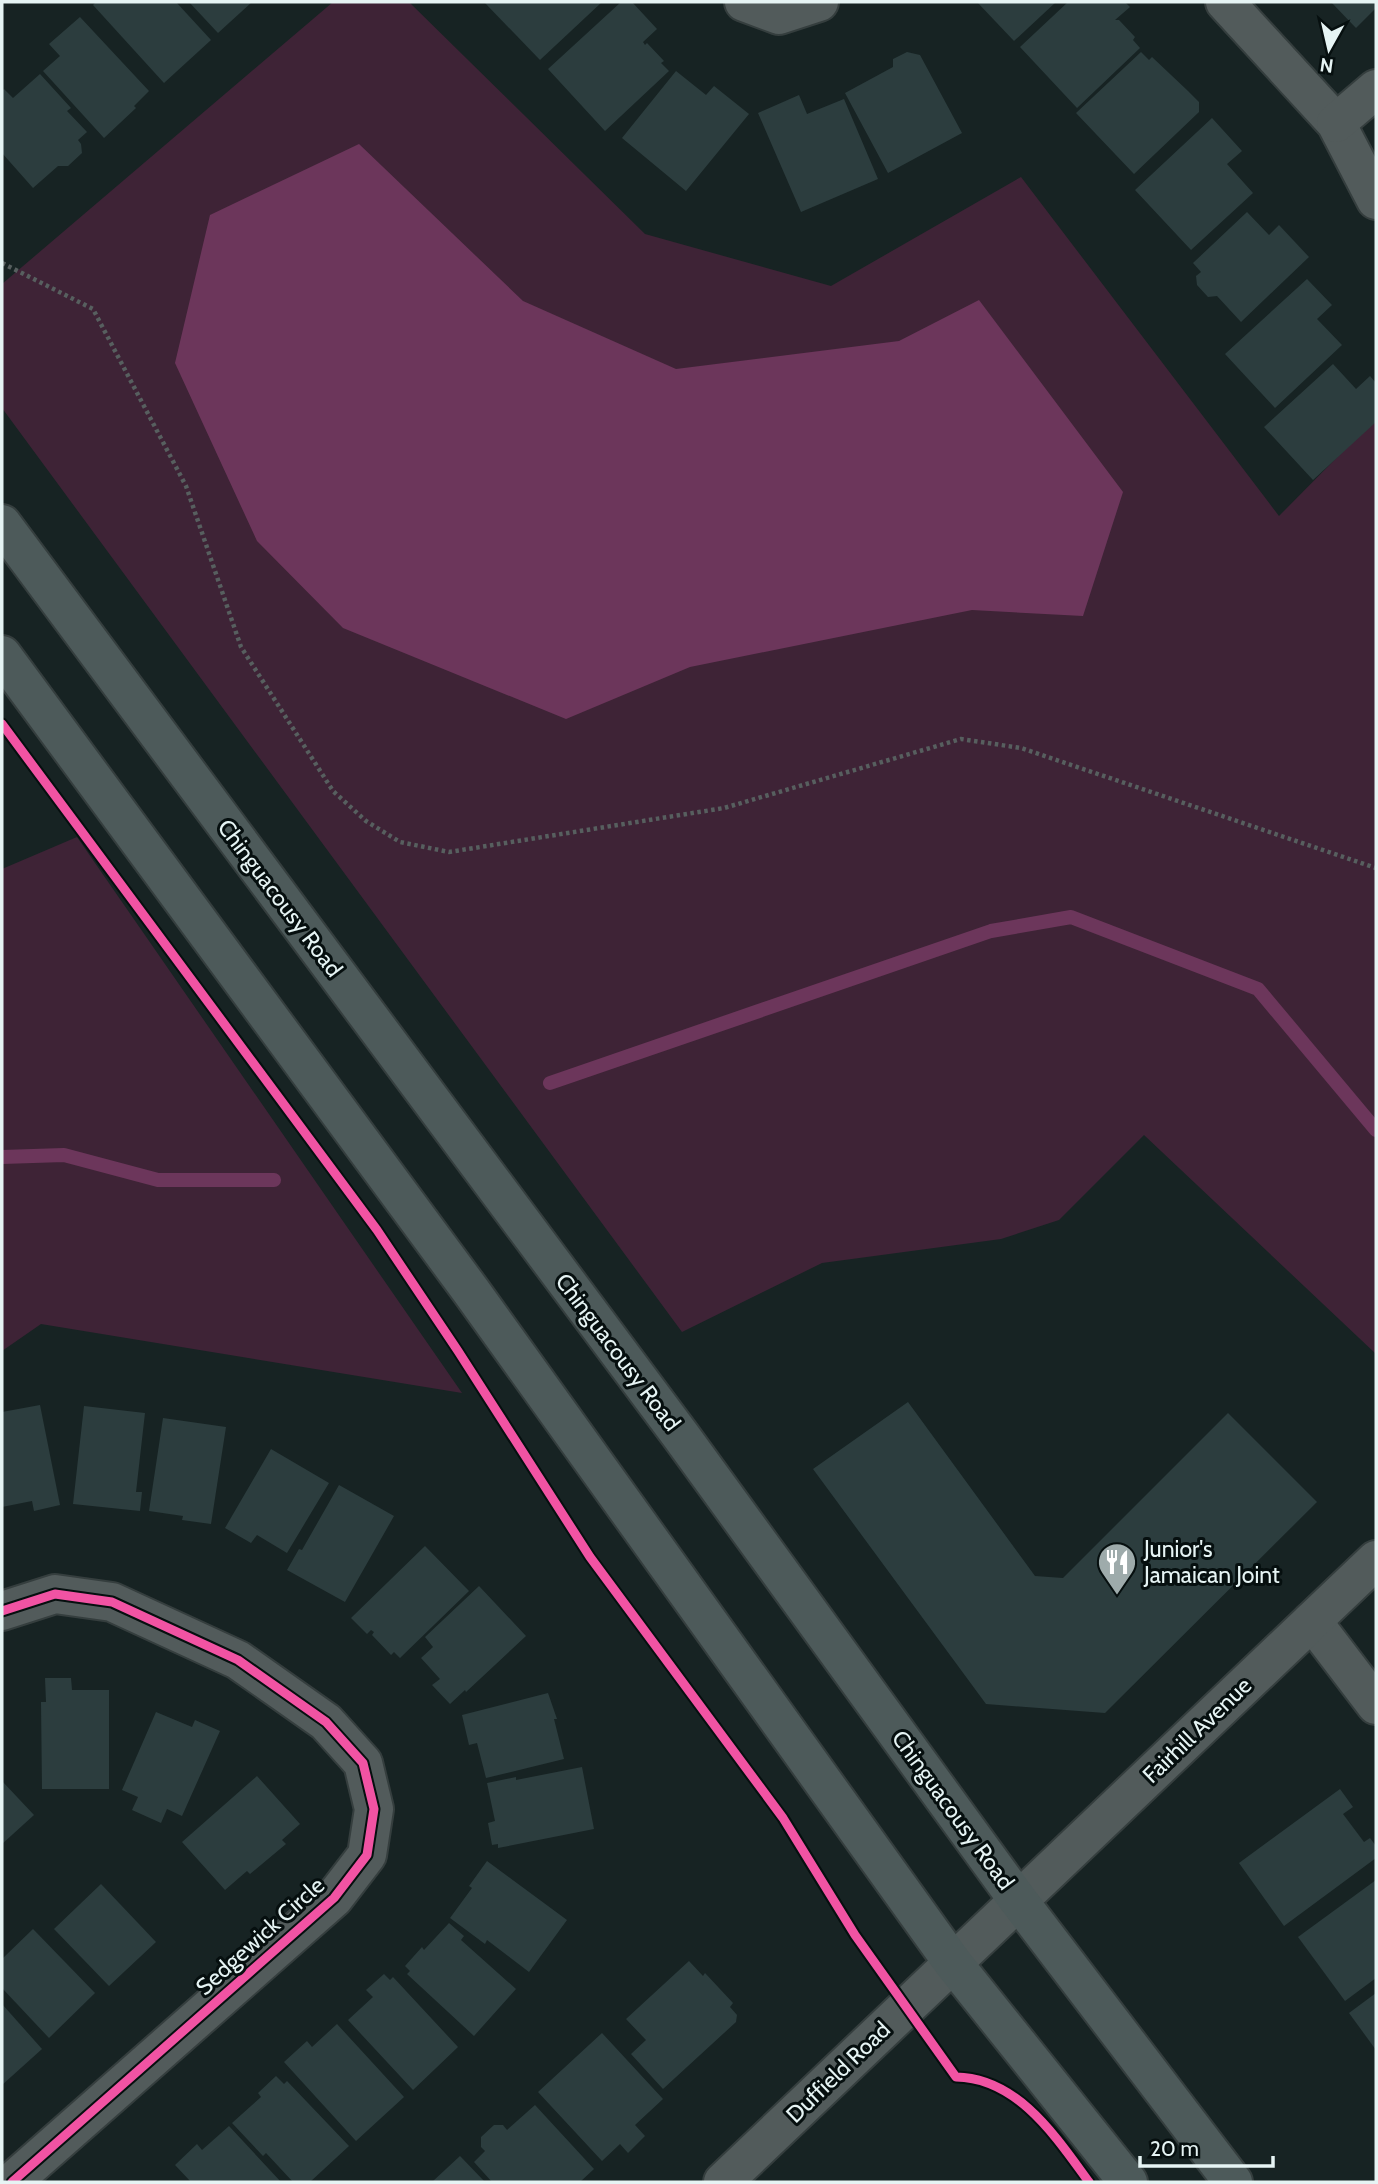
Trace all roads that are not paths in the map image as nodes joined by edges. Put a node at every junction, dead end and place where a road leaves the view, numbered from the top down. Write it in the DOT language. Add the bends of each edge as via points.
graph roads {
  1 [pos="744,2"];
  2 [pos="818,2"];
  3 [pos="1224,2"];
  4 [pos="1376,89"];
  5 [pos="1336,123"];
  6 [pos="1376,200"];
  7 [pos="2,524"];
  8 [pos="2,655"];
  9 [pos="1376,1560"];
  10 [pos="2,1611"];
  11 [pos="1312,1621"];
  12 [pos="1376,1705"];
  13 [pos="1018,1900"];
  14 [pos="953,1963"];
  15 [pos="12,2182"];
  16 [pos="723,2182"];
  17 [pos="1128,2182"];
  18 [pos="1233,2182"];
  1 -- 2 [label="street" via="779,15"];
  3 -- 5 [label="street"];
  4 -- 5 [label="street"];
  5 -- 6 [label="street"];
  7 -- 13 [label="main road, Chinguacousy Road" via="681,1436"];
  8 -- 14 [label="main road" via="471,1291"];
  9 -- 11 [label="street, Fairhill Avenue"];
  10 -- 15 [label="street, Sedgewick Circle" via="55,1594 112,1602 238,1660 326,1722 363,1763 374,1809 367,1855 334,1898"];
  11 -- 12 [label="street"];
  11 -- 13 [label="street, Fairhill Avenue"];
  13 -- 14 [label="street, Fairhill Avenue"];
  13 -- 18 [label="main road, Chinguacousy Road"];
  14 -- 16 [label="street, Duffield Road"];
  14 -- 17 [label="main road"];
}
